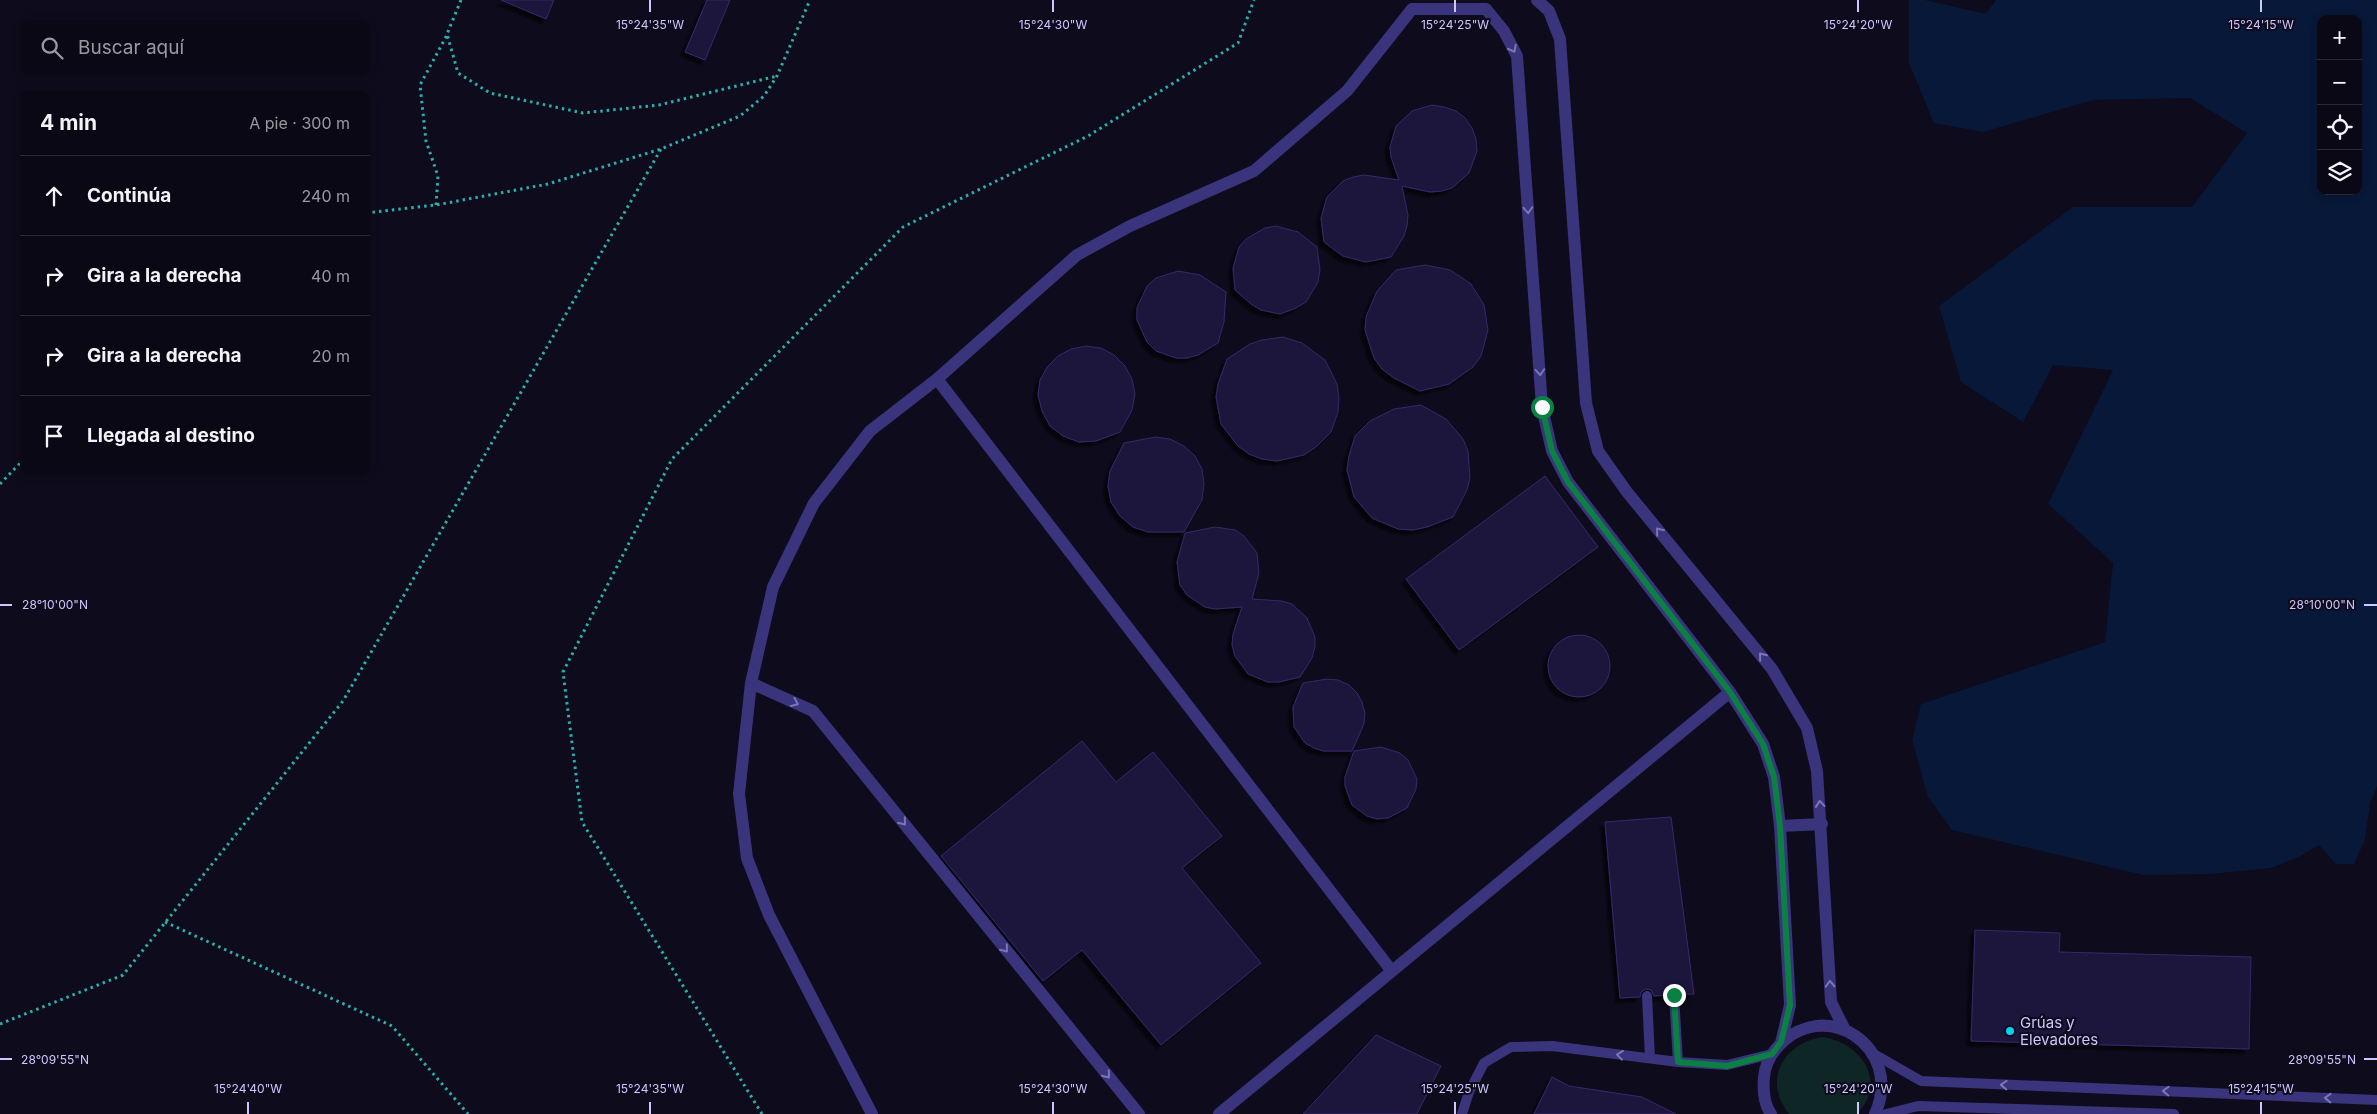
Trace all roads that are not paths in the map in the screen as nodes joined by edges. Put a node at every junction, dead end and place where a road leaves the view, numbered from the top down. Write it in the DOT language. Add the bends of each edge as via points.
graph roads {
  1 [pos="1537,0"];
  2 [pos="1489,4"];
  3 [pos="937,379"];
  4 [pos="751,683"];
  5 [pos="1730,692"];
  6 [pos="1822,824"];
  7 [pos="1780,826"];
  8 [pos="1391,970"];
  9 [pos="1674,995"];
  10 [pos="1647,996"];
  11 [pos="1845,1030"];
  12 [pos="1781,1042"];
  13 [pos="1772,1054"];
  14 [pos="1874,1054"];
  15 [pos="1650,1058"];
  16 [pos="1678,1062"];
  17 [pos="2377,1100"];
  18 [pos="872,1114"];
  19 [pos="1139,1114"];
  20 [pos="1219,1114"];
  21 [pos="1462,1114"];
  22 [pos="1771,1114"];
  23 [pos="1875,1114"];
  24 [pos="1886,1114"];
  25 [pos="2174,1114"];
  6 -- 1 [label="street, one-way" via="1817,771 1807,728 1772,669 1598,451 1586,403 1560,39 1549,11"];
  2 -- 3 [label="street" via="1412,9 1347,91 1254,171 1130,226 1077,255"];
  2 -- 5 [label="street, one-way" via="1517,56 1542,407 1552,451 1568,482"];
  3 -- 4 [label="street" via="870,431 814,504 773,587"];
  3 -- 8 [label="street"];
  4 -- 18 [label="street" via="739,794 747,858 769,915"];
  4 -- 19 [label="street, one-way" via="813,711"];
  5 -- 7 [label="street" via="1763,744 1774,777"];
  5 -- 8 [label="street"];
  6 -- 7 [label="street"];
  11 -- 6 [label="street, one-way" via="1831,1002"];
  7 -- 12 [label="street" via="1790,1005"];
  8 -- 20 [label="street"];
  9 -- 16 [label="lane"];
  10 -- 15 [label="lane"];
  11 -- 12 [label="street" via="1811,1027"];
  11 -- 14 [label="street" via="1861,1039"];
  12 -- 13 [label="street"];
  13 -- 16 [label="lane" via="1727,1066"];
  13 -- 22 [label="street" via="1764,1072 1763,1091"];
  17 -- 14 [label="lane, one-way" via="1921,1081"];
  14 -- 23 [label="street" via="1883,1085 1881,1102"];
  15 -- 16 [label="lane"];
  15 -- 21 [label="lane, one-way" via="1552,1046 1511,1048 1484,1062"];
  24 -- 25 [label="lane" via="1918,1106"];
}
